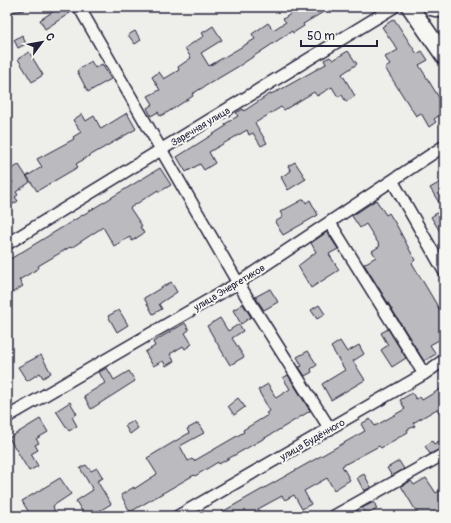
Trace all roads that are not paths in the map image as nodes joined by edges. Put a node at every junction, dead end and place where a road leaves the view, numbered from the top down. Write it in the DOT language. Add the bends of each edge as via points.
graph roads {
  1 [pos="22,7"];
  2 [pos="79,7"];
  3 [pos="394,7"];
  4 [pos="410,7"];
  5 [pos="437,8"];
  6 [pos="7,9"];
  7 [pos="424,28"];
  8 [pos="444,56"];
  9 [pos="444,146"];
  10 [pos="161,150"];
  11 [pos="393,182"];
  12 [pos="330,223"];
  13 [pos="7,244"];
  14 [pos="444,271"];
  15 [pos="238,283"];
  16 [pos="444,360"];
  17 [pos="424,374"];
  18 [pos="7,417"];
  19 [pos="330,429"];
  20 [pos="444,454"];
  21 [pos="178,516"];
  22 [pos="334,516"];
  1 -- 6 [label="lane"];
  2 -- 10 [label="street"];
  3 -- 10 [label="street, Заречная улица"];
  4 -- 7 [label="main road"];
  5 -- 7 [label="street"];
  7 -- 8 [label="main road"];
  9 -- 11 [label="street, улица Энергетиков"];
  10 -- 13 [label="street, Заречная улица"];
  10 -- 15 [label="street"];
  11 -- 12 [label="street, улица Энергетиков"];
  11 -- 14 [label="street"];
  12 -- 15 [label="street, улица Энергетиков"];
  12 -- 17 [label="street"];
  15 -- 18 [label="street, улица Энергетиков"];
  15 -- 19 [label="street"];
  16 -- 17 [label="street, улица Будённого"];
  17 -- 19 [label="street, улица Будённого"];
  19 -- 21 [label="street, улица Будённого"];
  20 -- 22 [label="street"];
}
